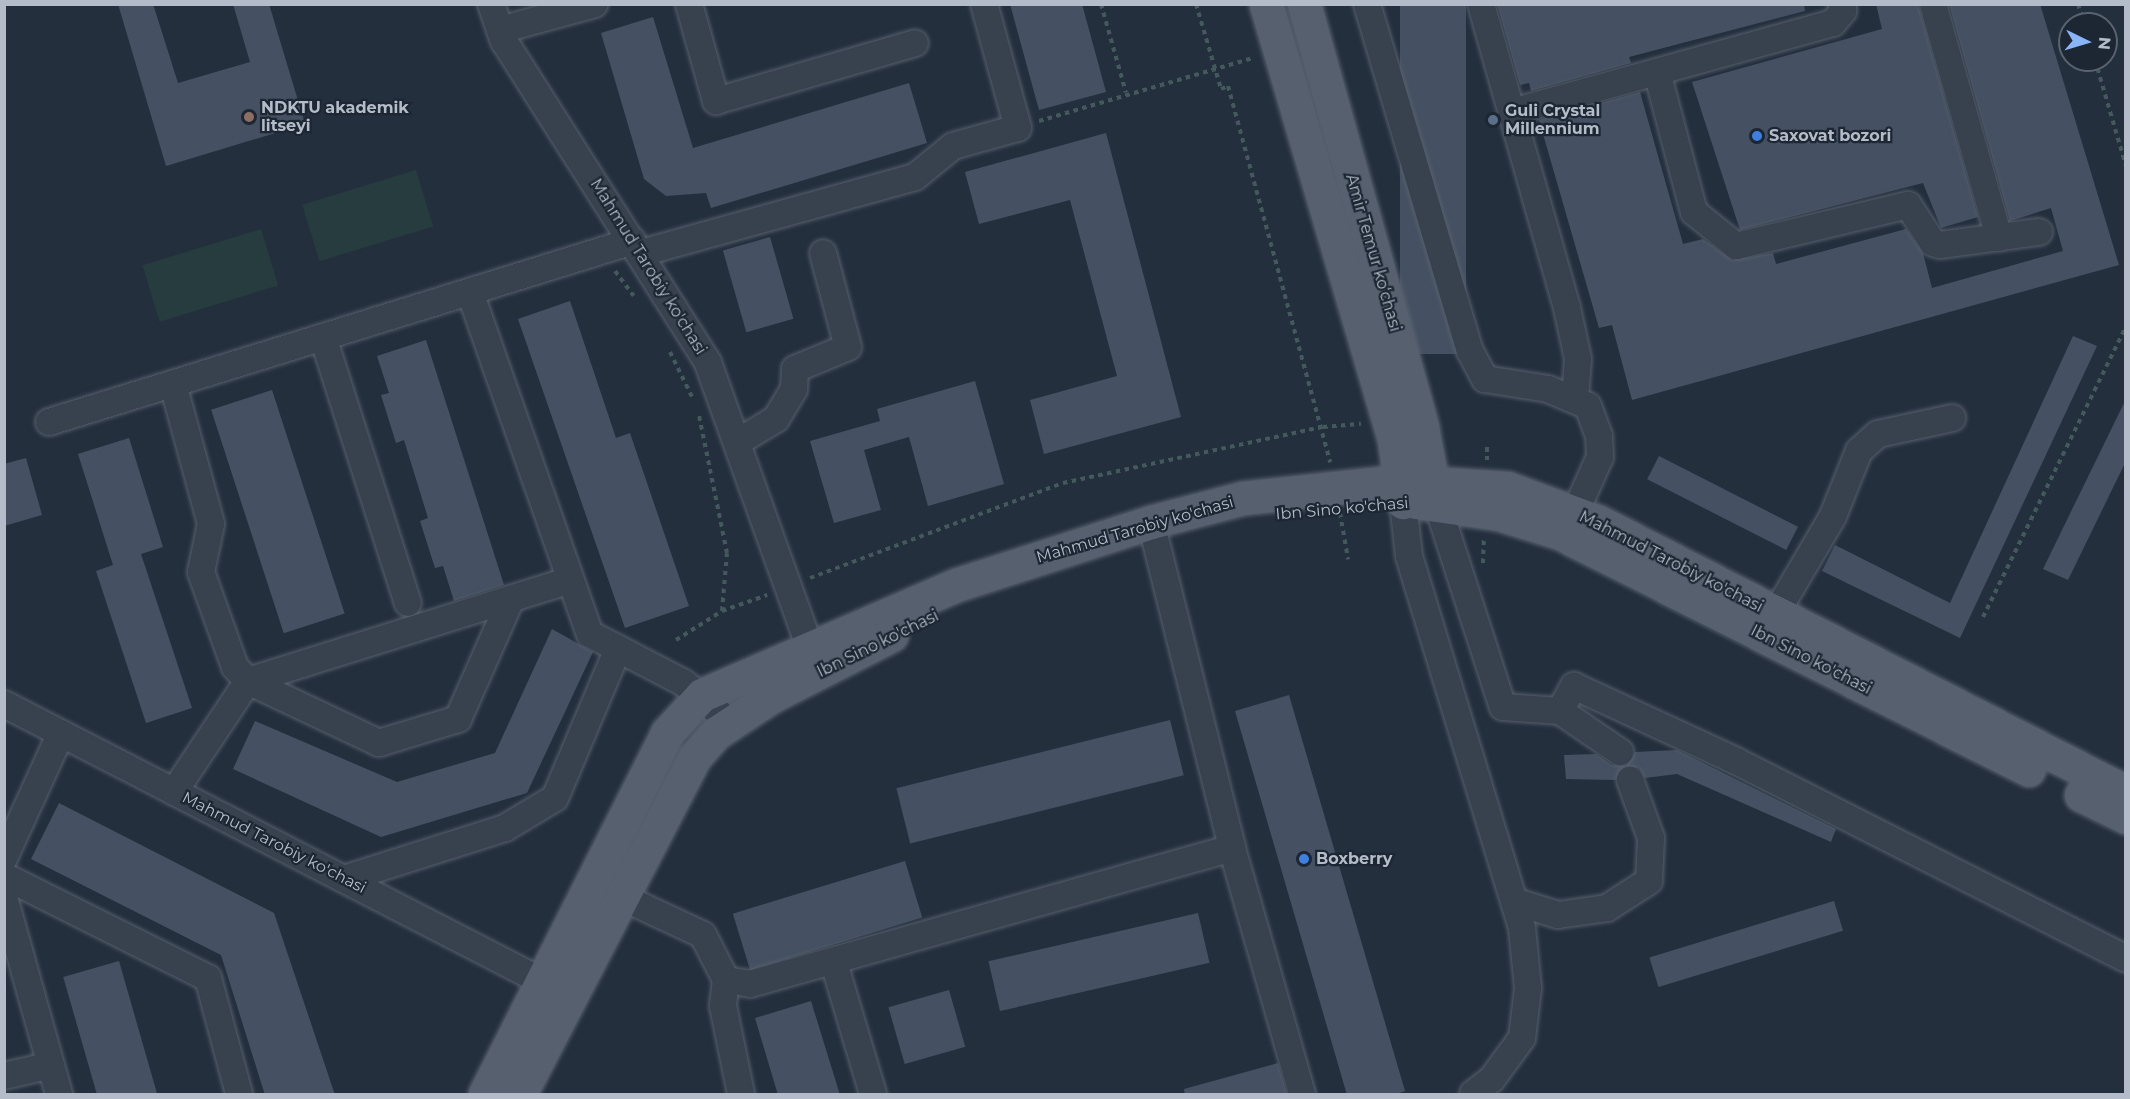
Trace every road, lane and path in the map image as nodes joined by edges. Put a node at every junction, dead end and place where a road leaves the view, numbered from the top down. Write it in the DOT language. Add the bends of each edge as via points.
graph roads {
  1 [pos="490,4"];
  2 [pos="595,4"];
  3 [pos="689,4"];
  4 [pos="984,4"];
  5 [pos="1101,4"];
  6 [pos="1196,4"];
  7 [pos="1266,4"];
  8 [pos="1304,4"];
  9 [pos="1367,4"];
  10 [pos="1481,4"];
  11 [pos="1842,4"];
  12 [pos="1932,4"];
  13 [pos="500,30"];
  14 [pos="915,43"];
  15 [pos="1280,51"];
  16 [pos="1215,68"];
  17 [pos="1657,72"];
  18 [pos="2099,72"];
  19 [pos="1126,93"];
  20 [pos="1512,112"];
  21 [pos="1018,128"];
  22 [pos="2126,166"];
  23 [pos="2039,232"];
  24 [pos="1999,238"];
  25 [pos="637,247"];
  26 [pos="601,251"];
  27 [pos="823,253"];
  28 [pos="470,292"];
  29 [pos="639,303"];
  30 [pos="2126,326"];
  31 [pos="322,338"];
  32 [pos="668,349"];
  33 [pos="173,384"];
  34 [pos="1575,400"];
  35 [pos="1952,418"];
  36 [pos="49,422"];
  37 [pos="1389,422"];
  38 [pos="1323,427"];
  39 [pos="738,442"];
  40 [pos="1402,491"];
  41 [pos="1434,492"];
  42 [pos="1575,513"];
  43 [pos="1154,533"];
  44 [pos="571,580"];
  45 [pos="788,587"];
  46 [pos="511,598"];
  47 [pos="408,603"];
  48 [pos="722,611"];
  49 [pos="1775,615"];
  50 [pos="1983,617"];
  51 [pos="676,640"];
  52 [pos="618,649"];
  53 [pos="814,659"];
  54 [pos="248,681"];
  55 [pos="702,695"];
  56 [pos="4,704"];
  57 [pos="1560,711"];
  58 [pos="731,723"];
  59 [pos="61,733"];
  60 [pos="1620,752"];
  61 [pos="1630,780"];
  62 [pos="174,792"];
  63 [pos="2126,792"];
  64 [pos="2126,817"];
  65 [pos="1232,848"];
  66 [pos="4,858"];
  67 [pos="4,876"];
  68 [pos="344,879"];
  69 [pos="4,897"];
  70 [pos="622,897"];
  71 [pos="1516,902"];
  72 [pos="2126,959"];
  73 [pos="834,963"];
  74 [pos="726,980"];
  75 [pos="543,982"];
  76 [pos="51,1065"];
  77 [pos="4,1076"];
  78 [pos="1487,1090"];
  79 [pos="59,1095"];
  80 [pos="239,1095"];
  81 [pos="485,1095"];
  82 [pos="520,1095"];
  83 [pos="741,1095"];
  84 [pos="873,1095"];
  85 [pos="1302,1095"];
  1 -- 13 [label="street, Mahmud Tarobiy ko'chasi"];
  2 -- 13 [label="street"];
  3 -- 14 [label="street" via="716,101"];
  4 -- 21 [label="street"];
  5 -- 19 [label="path"];
  6 -- 16 [label="path"];
  7 -- 15 [label="main road, Amir Temur ko‘chasi"];
  8 -- 41 [label="main road, Amir Temur ko‘chasi"];
  9 -- 34 [label="street" via="1470,351 1485,379 1548,389"];
  10 -- 20 [label="street"];
  11 -- 17 [label="street" via="1844,11 1833,23"];
  12 -- 24 [label="street"];
  13 -- 25 [label="street, Mahmud Tarobiy ko'chasi"];
  15 -- 16 [label="path"];
  15 -- 37 [label="main road, Amir Temur ko‘chasi"];
  16 -- 19 [label="path"];
  16 -- 38 [label="path" via="1221,88 1228,86"];
  17 -- 20 [label="street"];
  17 -- 24 [label="street" via="1694,212 1736,246 1908,205 1932,243 1955,245"];
  18 -- 22 [label="path"];
  19 -- 21 [label="path"];
  20 -- 34 [label="street" via="1567,308 1578,359"];
  21 -- 25 [label="street" via="953,146 915,177"];
  23 -- 24 [label="street"];
  25 -- 26 [label="street"];
  25 -- 39 [label="street, Mahmud Tarobiy ko'chasi" via="708,363"];
  26 -- 28 [label="street"];
  26 -- 29 [label="path"];
  27 -- 39 [label="street" via="848,347 795,369 794,389 776,419"];
  28 -- 31 [label="street"];
  28 -- 44 [label="street"];
  30 -- 50 [label="path"];
  31 -- 33 [label="street"];
  31 -- 47 [label="street"];
  32 -- 48 [label="path" via="697,407 728,553"];
  33 -- 36 [label="street"];
  33 -- 54 [label="street" via="211,524 201,572 235,667"];
  34 -- 42 [label="street" via="1588,406 1599,436 1600,457"];
  35 -- 49 [label="street" via="1878,434 1859,451 1833,516"];
  37 -- 38 [label="path"];
  37 -- 40 [label="main road, Amir Temur ko‘chasi"];
  38 -- 45 [label="path" via="1063,483"];
  39 -- 45 [label="street, Mahmud Tarobiy ko'chasi"];
  40 -- 41 [label="main road, Mahmud Tarobiy ko'chasi"];
  40 -- 43 [label="main road, Mahmud Tarobiy ko'chasi" via="1243,498"];
  40 -- 71 [label="street" via="1409,556"];
  41 -- 42 [label="main road, Mahmud Tarobiy ko'chasi" via="1507,488"];
  41 -- 57 [label="street" via="1451,559 1503,706"];
  41 -- 64 [label="main road, Ibn Sino ko'chasi" via="1606,554"];
  42 -- 49 [label="main road, Mahmud Tarobiy ko'chasi"];
  43 -- 53 [label="main road, Mahmud Tarobiy ko'chasi" via="956,585"];
  43 -- 65 [label="street"];
  44 -- 46 [label="street"];
  44 -- 52 [label="street" via="590,634"];
  45 -- 48 [label="path"];
  45 -- 53 [label="street, Mahmud Tarobiy ko'chasi"];
  46 -- 54 [label="street"];
  46 -- 54 [label="street" via="458,719 379,743"];
  48 -- 51 [label="path"];
  49 -- 63 [label="main road, Mahmud Tarobiy ko'chasi"];
  52 -- 55 [label="street"];
  52 -- 68 [label="street" via="555,798 505,828"];
  53 -- 55 [label="main road, Mahmud Tarobiy ko'chasi"];
  53 -- 58 [label="main road, Ibn Sino ko'chasi" via="772,696"];
  54 -- 62 [label="street"];
  55 -- 58 [label="street"];
  55 -- 75 [label="main road, Mahmud Tarobiy ko'chasi" via="667,733"];
  56 -- 59 [label="street, Mahmud Tarobiy ko'chasi"];
  57 -- 60 [label="street"];
  57 -- 72 [label="street" via="1574,686 1736,761"];
  58 -- 70 [label="main road" via="694,758"];
  59 -- 62 [label="street, Mahmud Tarobiy ko'chasi"];
  59 -- 66 [label="street"];
  61 -- 71 [label="street" via="1651,838 1648,880 1606,908 1558,915"];
  62 -- 68 [label="street, Mahmud Tarobiy ko'chasi"];
  65 -- 73 [label="street"];
  65 -- 85 [label="street"];
  67 -- 80 [label="street" via="208,978"];
  68 -- 75 [label="street, Mahmud Tarobiy ko'chasi"];
  69 -- 76 [label="street"];
  70 -- 74 [label="street" via="703,935"];
  70 -- 82 [label="main road"];
  71 -- 78 [label="street" via="1528,988 1521,1038"];
  73 -- 74 [label="street" via="750,984"];
  73 -- 84 [label="street"];
  74 -- 83 [label="street" via="723,1006"];
  75 -- 81 [label="main road, Mahmud Tarobiy ko'chasi"];
  76 -- 77 [label="street"];
  76 -- 79 [label="street"];
}
